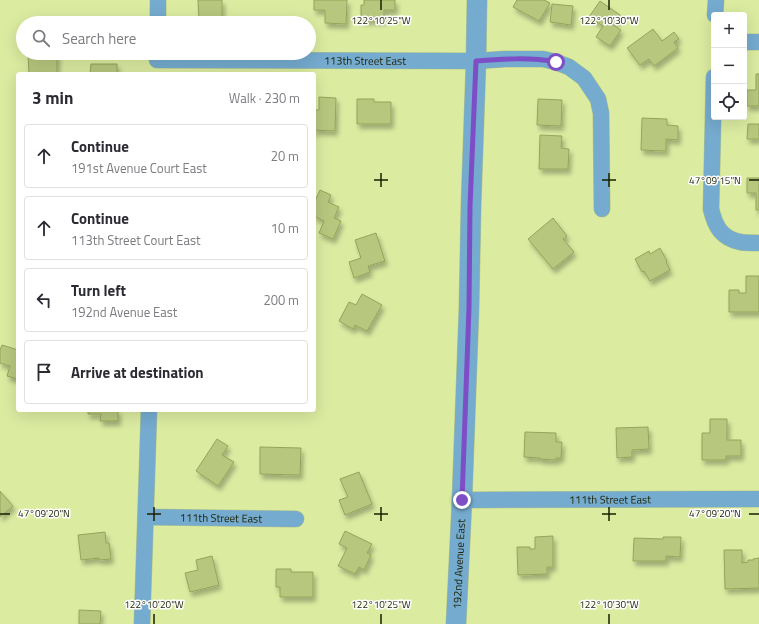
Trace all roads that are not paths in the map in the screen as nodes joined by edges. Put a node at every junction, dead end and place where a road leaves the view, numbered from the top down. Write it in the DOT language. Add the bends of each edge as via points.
graph roads {
  1 [pos="158,0"];
  2 [pos="477,0"];
  3 [pos="716,0"];
  4 [pos="715,12"];
  5 [pos="158,16"];
  6 [pos="747,42"];
  7 [pos="759,42"];
  8 [pos="476,61"];
  9 [pos="157,62"];
  10 [pos="714,84"];
  11 [pos="602,209"];
  12 [pos="759,243"];
  13 [pos="149,412"];
  14 [pos="462,500"];
  15 [pos="759,500"];
  16 [pos="146,517"];
  17 [pos="296,519"];
  18 [pos="142,624"];
  19 [pos="456,624"];
  1 -- 5 [label="street"];
  2 -- 8 [label="street, 192nd Avenue East"];
  3 -- 4 [label="street"];
  6 -- 7 [label="street"];
  8 -- 9 [label="street, 113th Street East"];
  8 -- 11 [label="street, 113th Street East" via="543,59 569,67 584,78 598,99 600,113"];
  8 -- 14 [label="street, 192nd Avenue East"];
  10 -- 12 [label="street" via="711,209 721,232 741,242"];
  13 -- 16 [label="street"];
  14 -- 15 [label="street, 111th Street East"];
  14 -- 19 [label="street, 192nd Avenue East"];
  16 -- 17 [label="street, 111th Street East"];
  16 -- 18 [label="street"];
}
